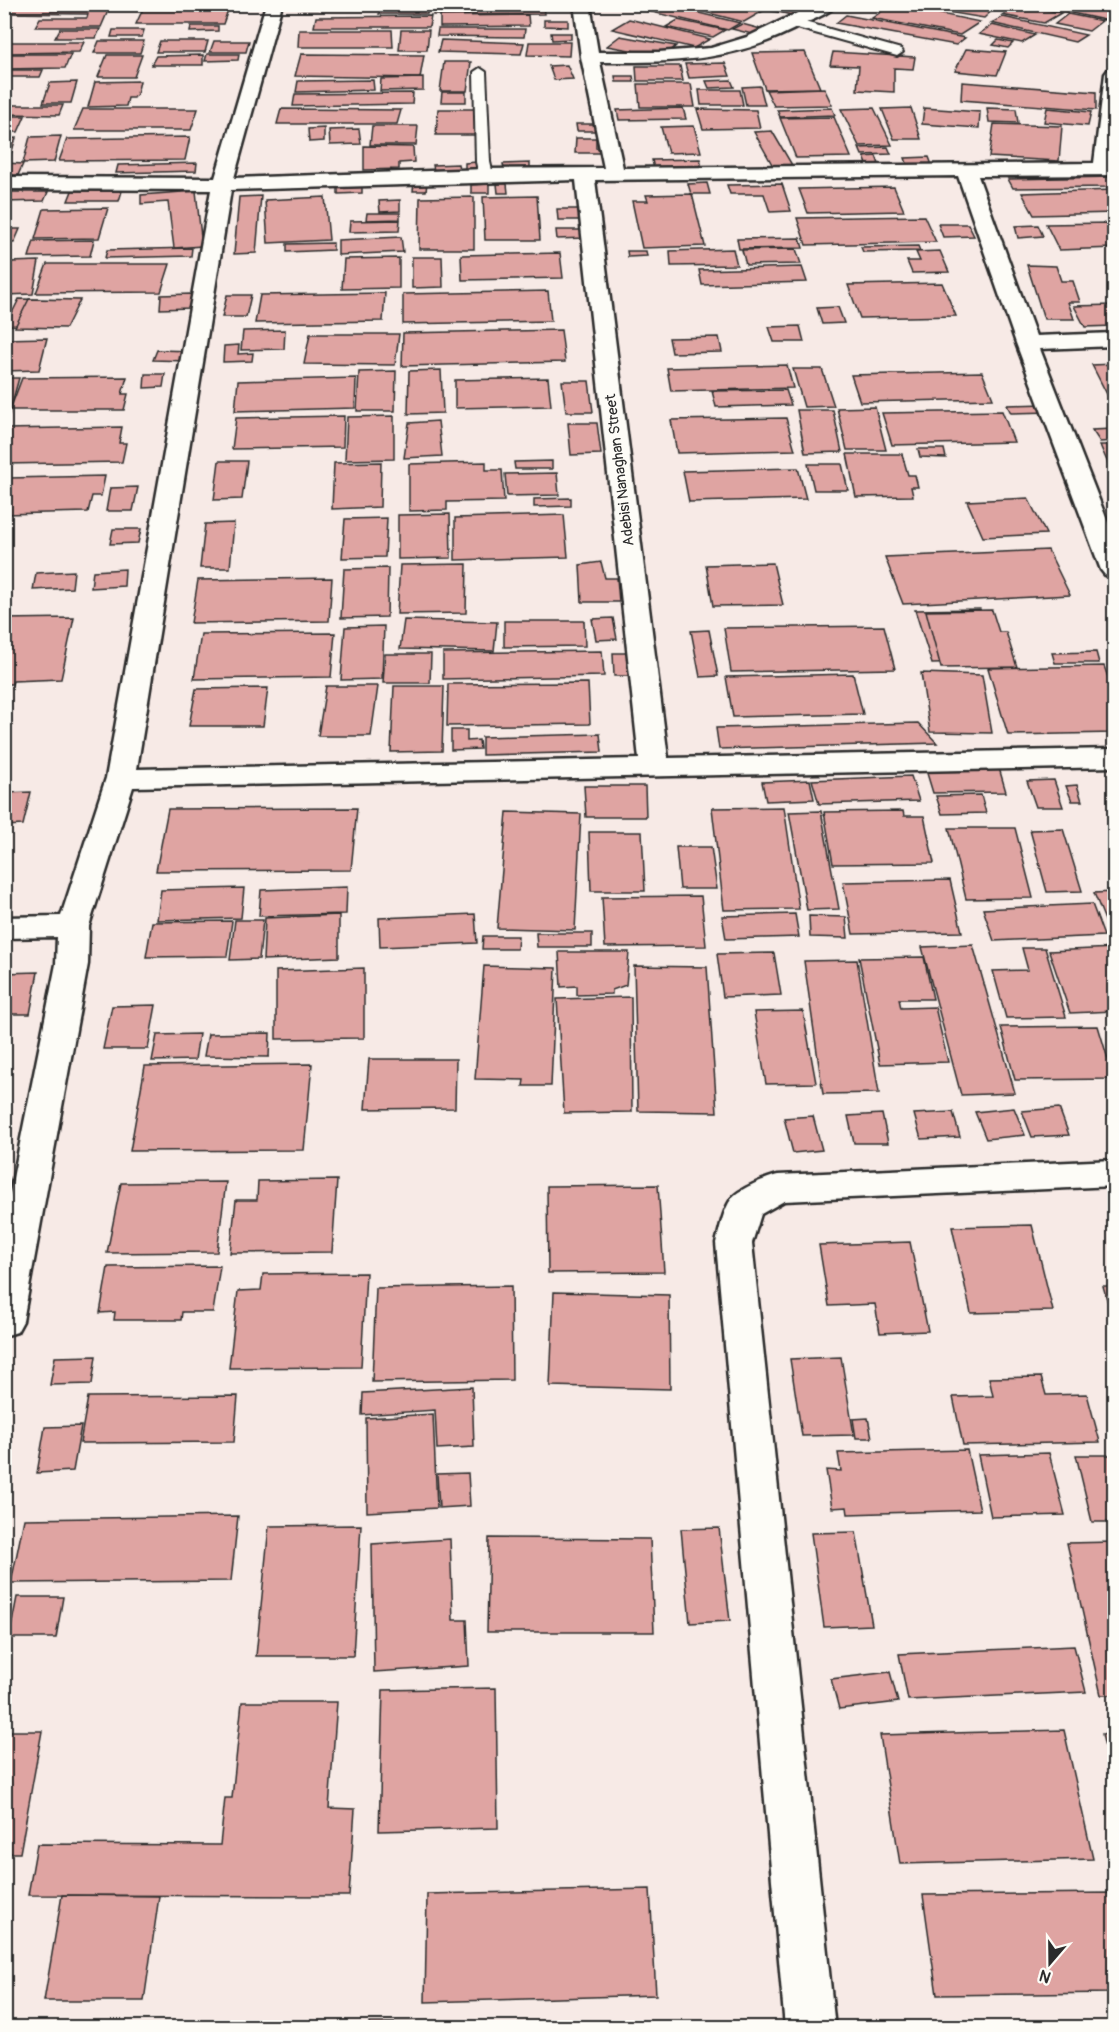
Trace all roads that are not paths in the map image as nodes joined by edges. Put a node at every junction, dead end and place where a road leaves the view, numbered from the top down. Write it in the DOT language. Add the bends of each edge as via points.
graph roads {
  1 [pos="274,4"];
  2 [pos="582,4"];
  3 [pos="829,4"];
  4 [pos="794,23"];
  5 [pos="897,52"];
  6 [pos="590,57"];
  7 [pos="480,72"];
  8 [pos="1114,74"];
  9 [pos="1109,169"];
  10 [pos="966,171"];
  11 [pos="585,174"];
  12 [pos="615,174"];
  13 [pos="486,175"];
  14 [pos="4,183"];
  15 [pos="222,184"];
  16 [pos="1114,339"];
  17 [pos="1027,343"];
  18 [pos="1113,564"];
  19 [pos="1114,758"];
  20 [pos="654,766"];
  21 [pos="121,778"];
  22 [pos="73,926"];
  23 [pos="4,928"];
  24 [pos="1114,1173"];
  25 [pos="4,1321"];
  26 [pos="810,2028"];
  1 -- 15 [label="street"];
  2 -- 6 [label="street"];
  3 -- 4 [label="street"];
  4 -- 5 [label="lane"];
  4 -- 6 [label="street" via="712,54"];
  6 -- 12 [label="street"];
  7 -- 13 [label="lane"];
  8 -- 9 [label="street"];
  9 -- 10 [label="street"];
  10 -- 12 [label="street"];
  10 -- 17 [label="street"];
  11 -- 12 [label="street"];
  11 -- 13 [label="street"];
  11 -- 20 [label="street, Adebisi Nanaghan Street"];
  13 -- 15 [label="street"];
  14 -- 15 [label="street"];
  15 -- 21 [label="street"];
  16 -- 17 [label="street"];
  17 -- 18 [label="street"];
  19 -- 20 [label="street"];
  20 -- 21 [label="street"];
  21 -- 22 [label="street"];
  22 -- 23 [label="street"];
  22 -- 25 [label="street" via="72,964"];
  24 -- 26 [label="street" via="778,1188 746,1206 734,1243"];
}
